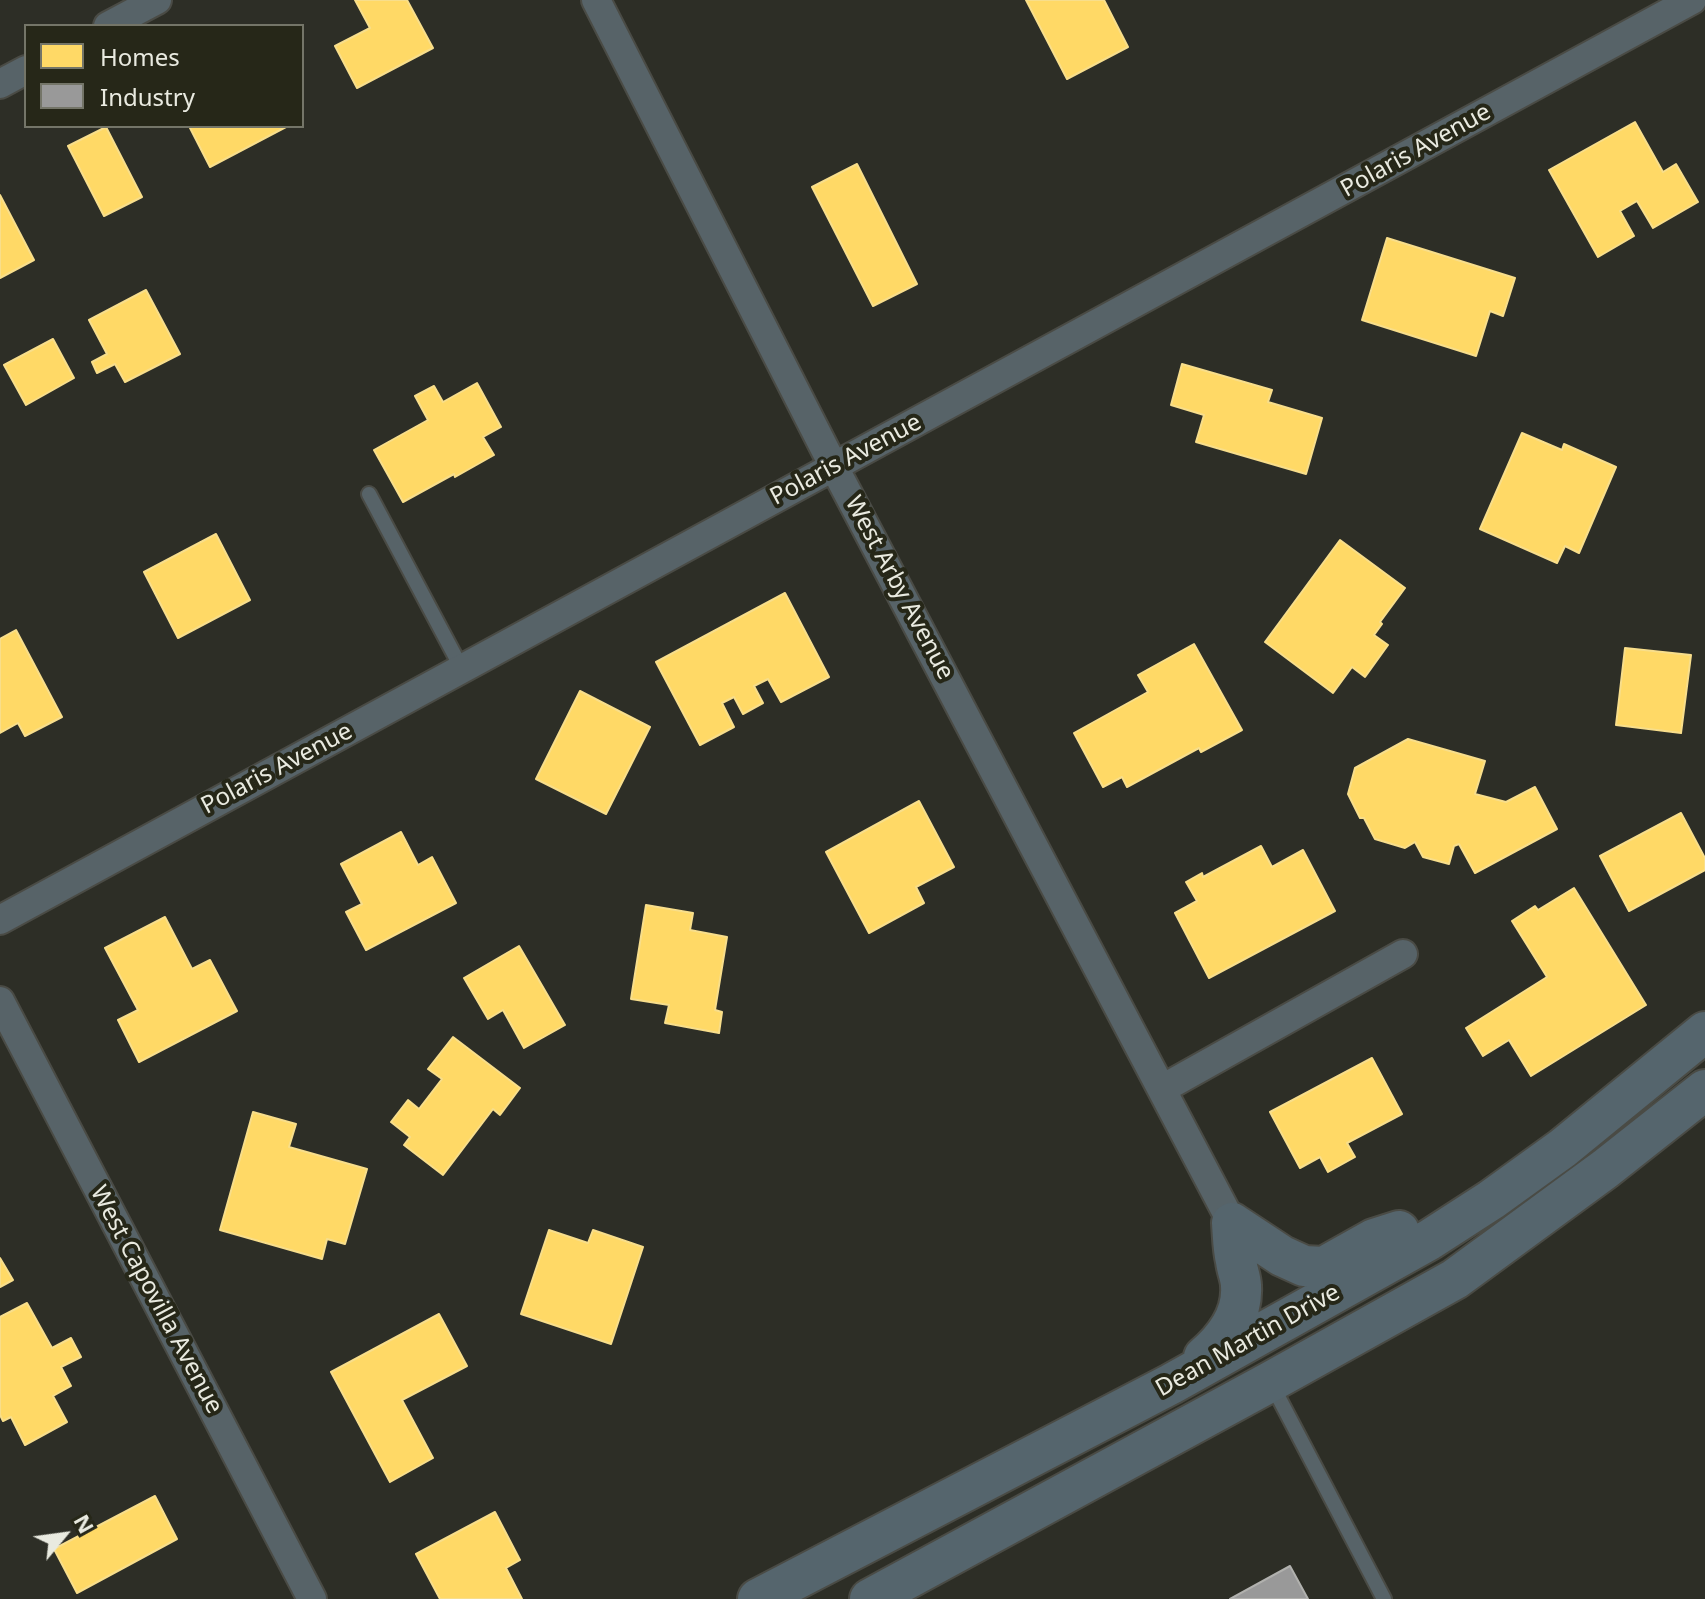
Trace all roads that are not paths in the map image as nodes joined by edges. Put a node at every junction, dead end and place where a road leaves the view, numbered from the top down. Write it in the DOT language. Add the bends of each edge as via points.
graph roads {
  1 [pos="157,0"];
  2 [pos="596,0"];
  3 [pos="1692,0"];
  4 [pos="112,24"];
  5 [pos="24,71"];
  6 [pos="0,84"];
  7 [pos="834,467"];
  8 [pos="369,494"];
  9 [pos="462,669"];
  10 [pos="0,920"];
  11 [pos="1403,954"];
  12 [pos="0,1001"];
  13 [pos="1705,1032"];
  14 [pos="1162,1089"];
  15 [pos="1705,1090"];
  16 [pos="1491,1200"];
  17 [pos="1232,1223"];
  18 [pos="1270,1382"];
  19 [pos="1171,1384"];
  20 [pos="882,1596"];
  21 [pos="312,1599"];
  22 [pos="758,1599"];
  23 [pos="1384,1599"];
  1 -- 4 [label="street"];
  2 -- 7 [label="street, West Arby Avenue"];
  3 -- 7 [label="street, Polaris Avenue"];
  5 -- 6 [label="street"];
  7 -- 9 [label="street, Polaris Avenue"];
  7 -- 14 [label="street, West Arby Avenue"];
  8 -- 9 [label="lane"];
  9 -- 10 [label="street, Polaris Avenue"];
  11 -- 14 [label="street"];
  12 -- 21 [label="street, West Capovilla Avenue"];
  13 -- 16 [label="main road, Dean Martin Drive"];
  14 -- 17 [label="street, West Arby Avenue"];
  15 -- 18 [label="main road, Dean Martin Drive" via="1455,1279"];
  16 -- 17 [label="main road" via="1374,1239 1324,1267 1304,1266 1282,1256"];
  16 -- 19 [label="main road, Dean Martin Drive"];
  17 -- 19 [label="main road" via="1240,1307 1232,1327 1213,1349"];
  18 -- 20 [label="main road, Dean Martin Drive"];
  18 -- 23 [label="lane"];
  19 -- 22 [label="main road, Dean Martin Drive"];
}
